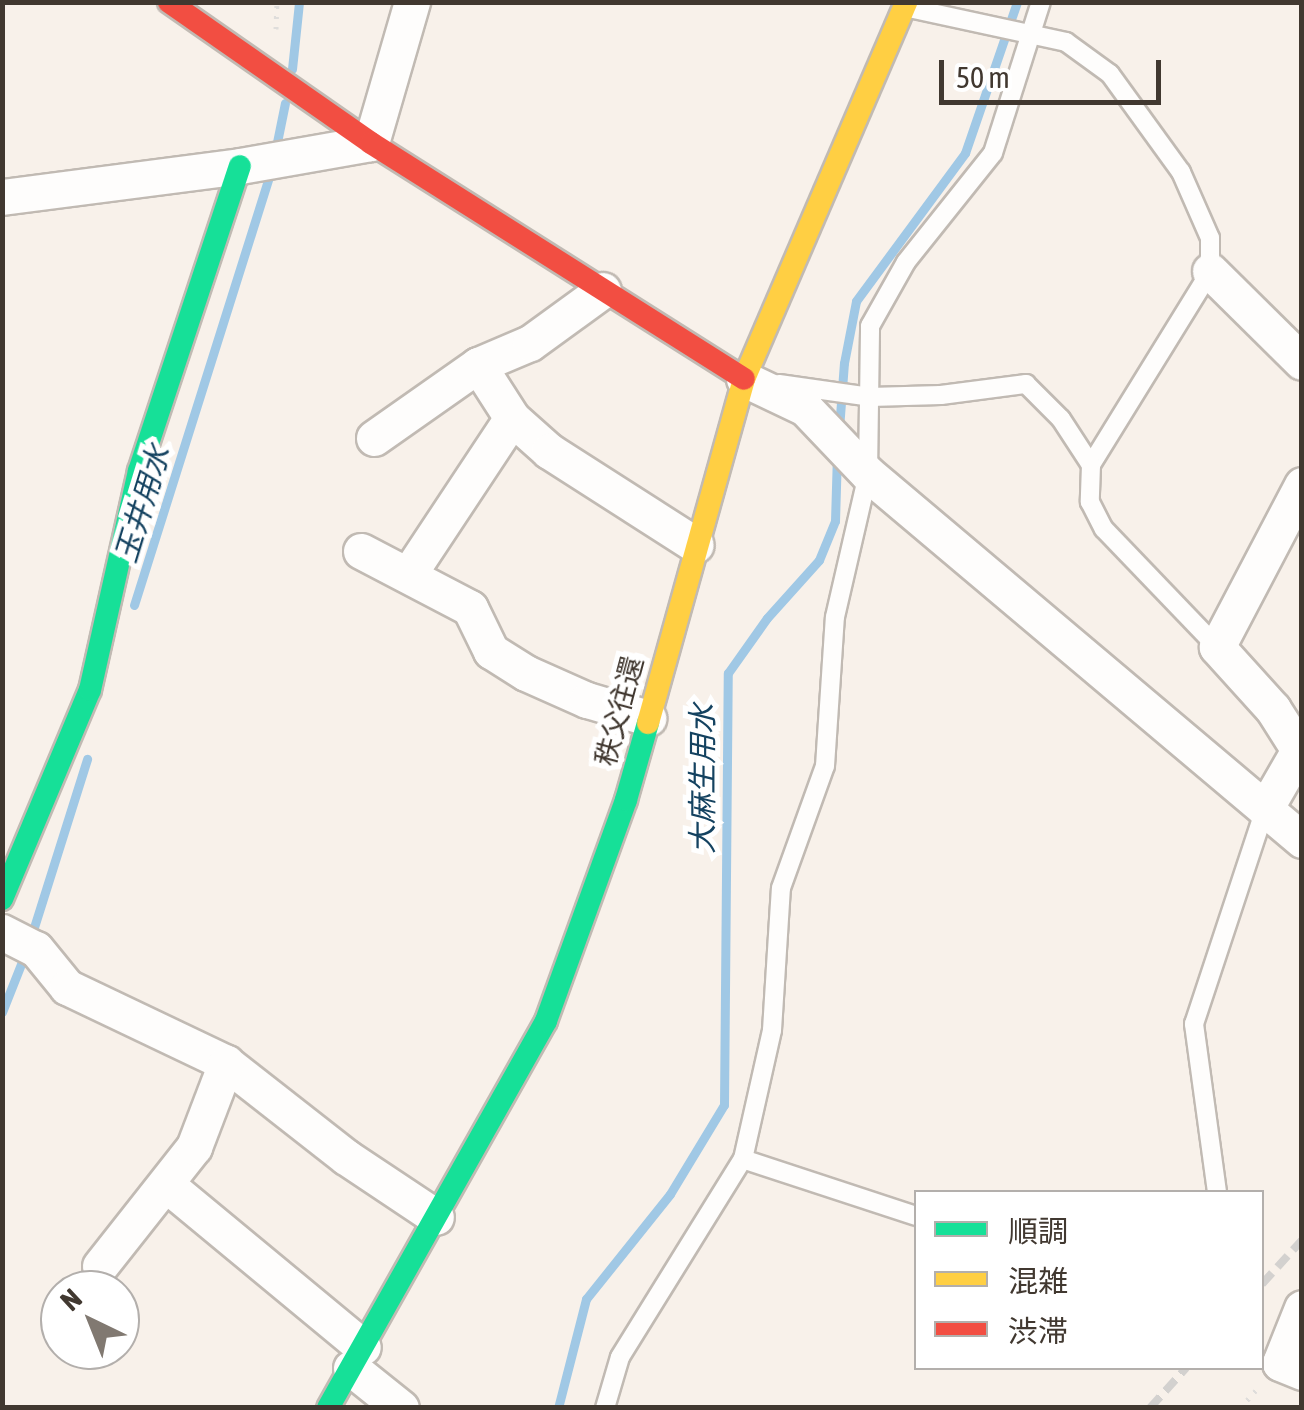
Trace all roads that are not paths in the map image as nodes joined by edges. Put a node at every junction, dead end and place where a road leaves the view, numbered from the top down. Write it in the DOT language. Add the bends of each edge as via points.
graph roads {
  1 [pos="169,2"];
  2 [pos="412,2"];
  3 [pos="1041,2"];
  4 [pos="905,5"];
  5 [pos="1031,34"];
  6 [pos="371,143"];
  7 [pos="247,165"];
  8 [pos="2,198"];
  9 [pos="1210,271"];
  10 [pos="603,290"];
  11 [pos="1302,362"];
  12 [pos="478,365"];
  13 [pos="744,379"];
  14 [pos="870,396"];
  15 [pos="512,418"];
  16 [pos="374,438"];
  17 [pos="1091,465"];
  18 [pos="868,474"];
  19 [pos="1302,485"];
  20 [pos="696,545"];
  21 [pos="361,551"];
  22 [pos="408,576"];
  23 [pos="1217,647"];
  24 [pos="648,718"];
  25 [pos="1265,809"];
  26 [pos="1302,840"];
  27 [pos="2,898"];
  28 [pos="16,939"];
  29 [pos="226,1063"];
  30 [pos="742,1160"];
  31 [pos="167,1185"];
  32 [pos="1217,1190"];
  33 [pos="914,1215"];
  34 [pos="436,1217"];
  35 [pos="100,1266"];
  36 [pos="1302,1308"];
  37 [pos="357,1357"];
  38 [pos="1302,1372"];
  39 [pos="328,1408"];
  40 [pos="401,1408"];
  41 [pos="605,1408"];
  1 -- 6 [label="main road"];
  2 -- 6 [label="street"];
  3 -- 5 [label="lane"];
  4 -- 5 [label="lane"];
  4 -- 13 [label="main road, 秩父往還"];
  5 -- 9 [label="lane" via="1066,42 1110,74 1144,116 1181,172 1210,238"];
  5 -- 14 [label="lane" via="993,153 906,262 870,326"];
  6 -- 7 [label="street"];
  6 -- 10 [label="main road"];
  7 -- 8 [label="street"];
  7 -- 27 [label="main road" via="139,471 90,690"];
  9 -- 11 [label="street"];
  9 -- 17 [label="lane"];
  10 -- 12 [label="street" via="530,343"];
  10 -- 13 [label="main road"];
  12 -- 15 [label="street"];
  12 -- 16 [label="street"];
  13 -- 14 [label="lane"];
  13 -- 18 [label="street" via="805,408"];
  13 -- 20 [label="main road, 秩父往還"];
  14 -- 17 [label="lane" via="1026,384"];
  14 -- 18 [label="lane"];
  15 -- 20 [label="street" via="594,484"];
  15 -- 22 [label="street"];
  17 -- 23 [label="lane" via="1090,502 1104,529"];
  18 -- 25 [label="street"];
  18 -- 30 [label="lane" via="835,617 825,766 781,888 772,1030"];
  19 -- 23 [label="street"];
  20 -- 24 [label="main road, 秩父往還"];
  21 -- 22 [label="street"];
  22 -- 24 [label="street" via="470,608 491,651 526,674"];
  23 -- 25 [label="street" via="1273,709 1299,750"];
  24 -- 34 [label="main road, 秩父往還" via="626,800 546,1020"];
  25 -- 26 [label="street"];
  25 -- 32 [label="lane" via="1194,1024"];
  28 -- 29 [label="street" via="68,988"];
  29 -- 31 [label="street" via="194,1148"];
  29 -- 34 [label="street"];
  30 -- 33 [label="lane"];
  30 -- 41 [label="lane" via="620,1358"];
  31 -- 35 [label="street"];
  31 -- 37 [label="street"];
  34 -- 37 [label="main road, 秩父往還"];
  36 -- 38 [label="street" via="1280,1363"];
  37 -- 39 [label="main road, 秩父往還"];
  37 -- 40 [label="street"];
}
